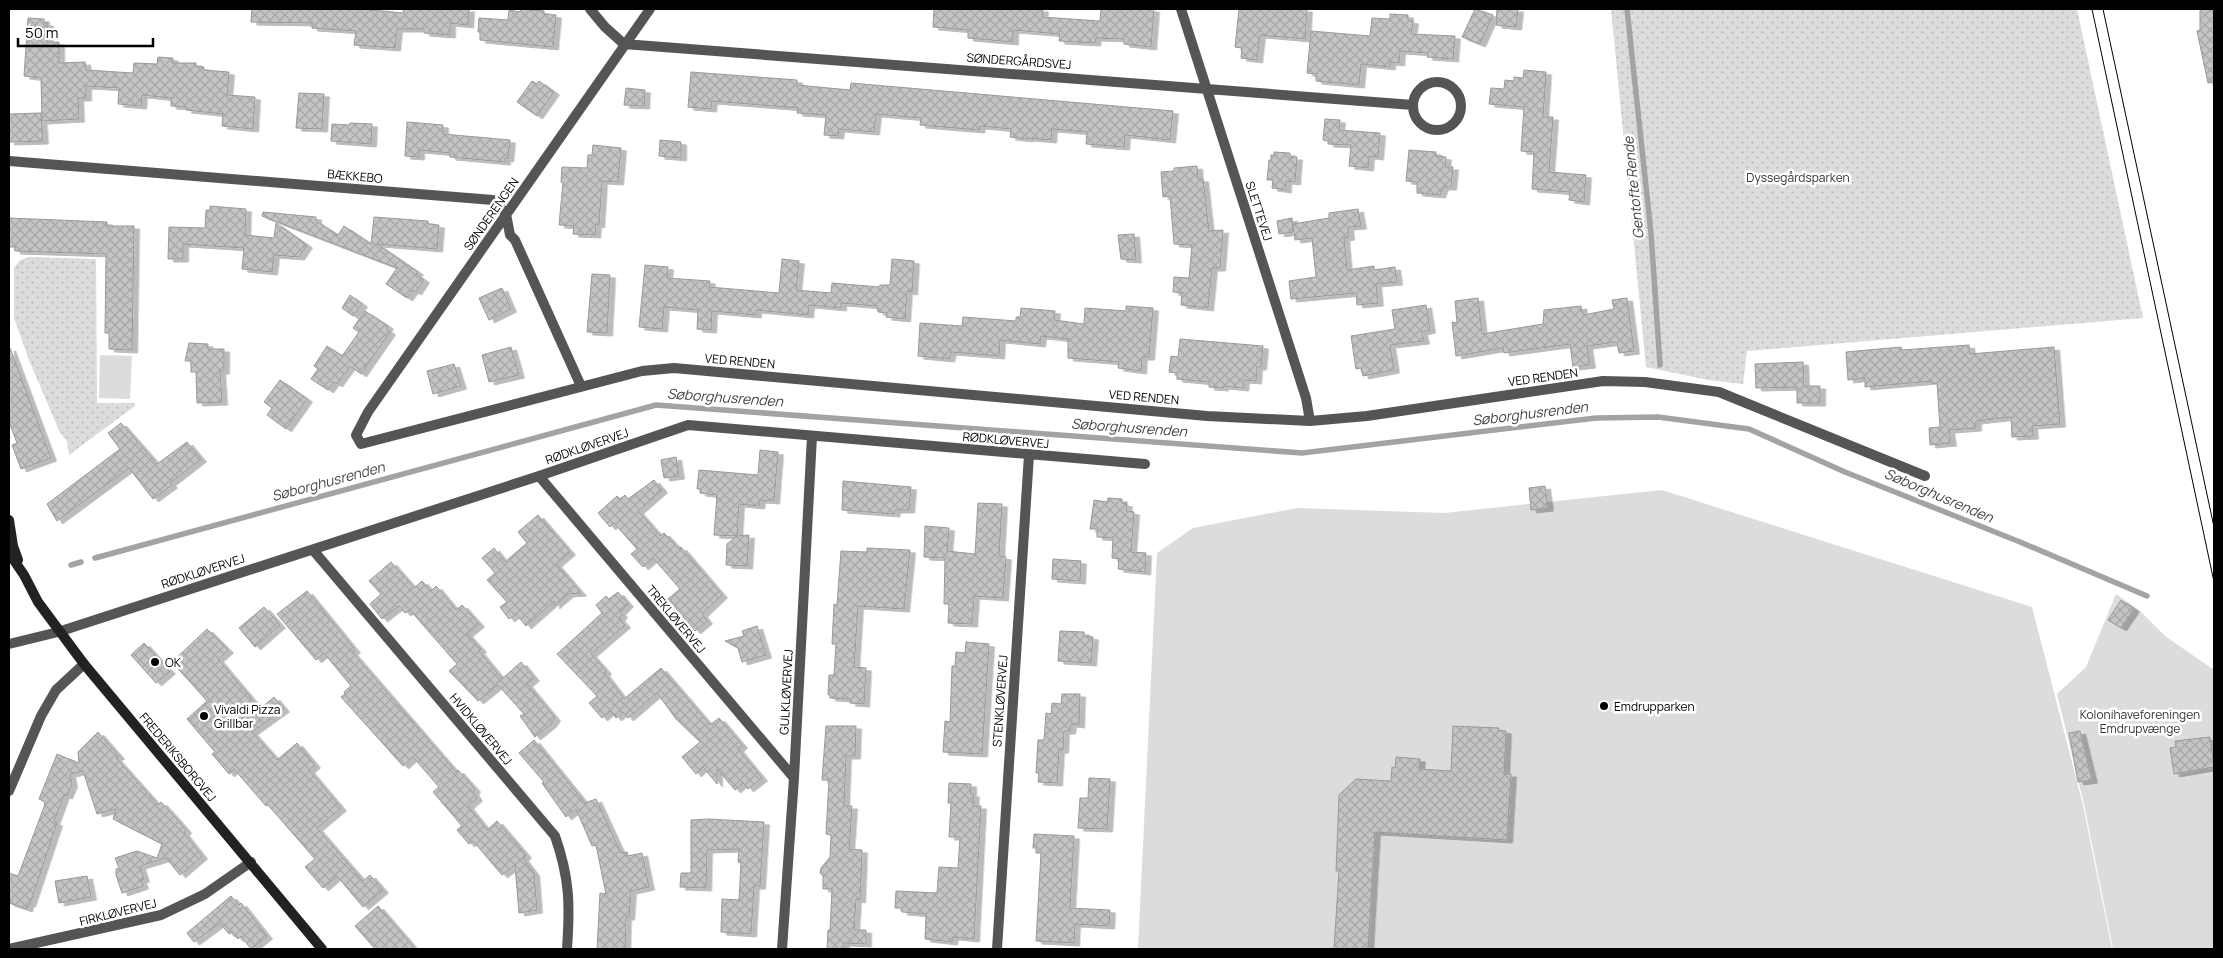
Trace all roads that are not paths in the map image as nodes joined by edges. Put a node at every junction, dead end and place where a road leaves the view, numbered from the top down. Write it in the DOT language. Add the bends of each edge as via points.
graph roads {
  1 [pos="590,9"];
  2 [pos="650,9"];
  3 [pos="1180,9"];
  4 [pos="624,44"];
  5 [pos="1207,88"];
  6 [pos="1413,105"];
  7 [pos="9,161"];
  8 [pos="506,214"];
  9 [pos="581,386"];
  10 [pos="1310,421"];
  11 [pos="356,435"];
  12 [pos="812,436"];
  13 [pos="1028,455"];
  14 [pos="1145,464"];
  15 [pos="539,476"];
  16 [pos="1925,476"];
  17 [pos="9,520"];
  18 [pos="312,550"];
  19 [pos="9,553"];
  20 [pos="24,575"];
  21 [pos="58,632"];
  22 [pos="9,644"];
  23 [pos="84,664"];
  24 [pos="794,778"];
  25 [pos="9,791"];
  26 [pos="251,862"];
  27 [pos="9,949"];
  28 [pos="322,949"];
  29 [pos="567,949"];
  30 [pos="782,949"];
  31 [pos="997,949"];
  1 -- 4 [label="street" via="604,27"];
  2 -- 4 [label="street, SØNDERENGEN"];
  3 -- 5 [label="street, SLETTEVEJ"];
  4 -- 5 [label="street, SØNDERGÅRDSVEJ"];
  4 -- 8 [label="street, SØNDERENGEN"];
  5 -- 6 [label="street, SØNDERGÅRDSVEJ"];
  5 -- 10 [label="street, SLETTEVEJ" via="1306,398"];
  6 -- 6 [label="street" via="1417,120 1430,129 1438,130 1452,124 1459,114 1460,103 1454,89 1447,84 1432,82 1418,90"];
  7 -- 8 [label="street, BÆKKEBO" via="493,200"];
  8 -- 9 [label="street" via="510,235"];
  8 -- 11 [label="street, SØNDERENGEN" via="368,412"];
  9 -- 10 [label="street, VED RENDEN" via="642,370 674,368 1207,416"];
  9 -- 11 [label="street, VED RENDEN" via="361,444"];
  10 -- 16 [label="street, VED RENDEN" via="1367,416 1603,381 1644,382 1719,392"];
  12 -- 13 [label="street, RØDKLØVERVEJ"];
  12 -- 15 [label="street, RØDKLØVERVEJ" via="688,425"];
  12 -- 24 [label="street, GULKLØVERVEJ"];
  13 -- 14 [label="street, RØDKLØVERVEJ"];
  13 -- 31 [label="street, STENKLØVERVEJ"];
  15 -- 18 [label="street, RØDKLØVERVEJ"];
  15 -- 24 [label="street, TREKLØVERVEJ"];
  17 -- 20 [label="street, FREDERIKSBORGVEJ" via="13,546"];
  18 -- 21 [label="street, RØDKLØVERVEJ"];
  18 -- 29 [label="street, HVIDKLØVERVEJ" via="555,836 563,860 570,903"];
  19 -- 20 [label="street, FREDERIKSBORGVEJ"];
  20 -- 21 [label="street, FREDERIKSBORGVEJ"];
  21 -- 22 [label="street, RØDKLØVERVEJ"];
  21 -- 23 [label="street, FREDERIKSBORGVEJ"];
  23 -- 25 [label="street" via="56,690 41,716"];
  23 -- 26 [label="street, FREDERIKSBORGVEJ"];
  24 -- 30 [label="street, GULKLØVERVEJ"];
  26 -- 27 [label="street, FIRKLØVERVEJ" via="205,894 161,915"];
  26 -- 28 [label="street, FREDERIKSBORGVEJ"];
}
